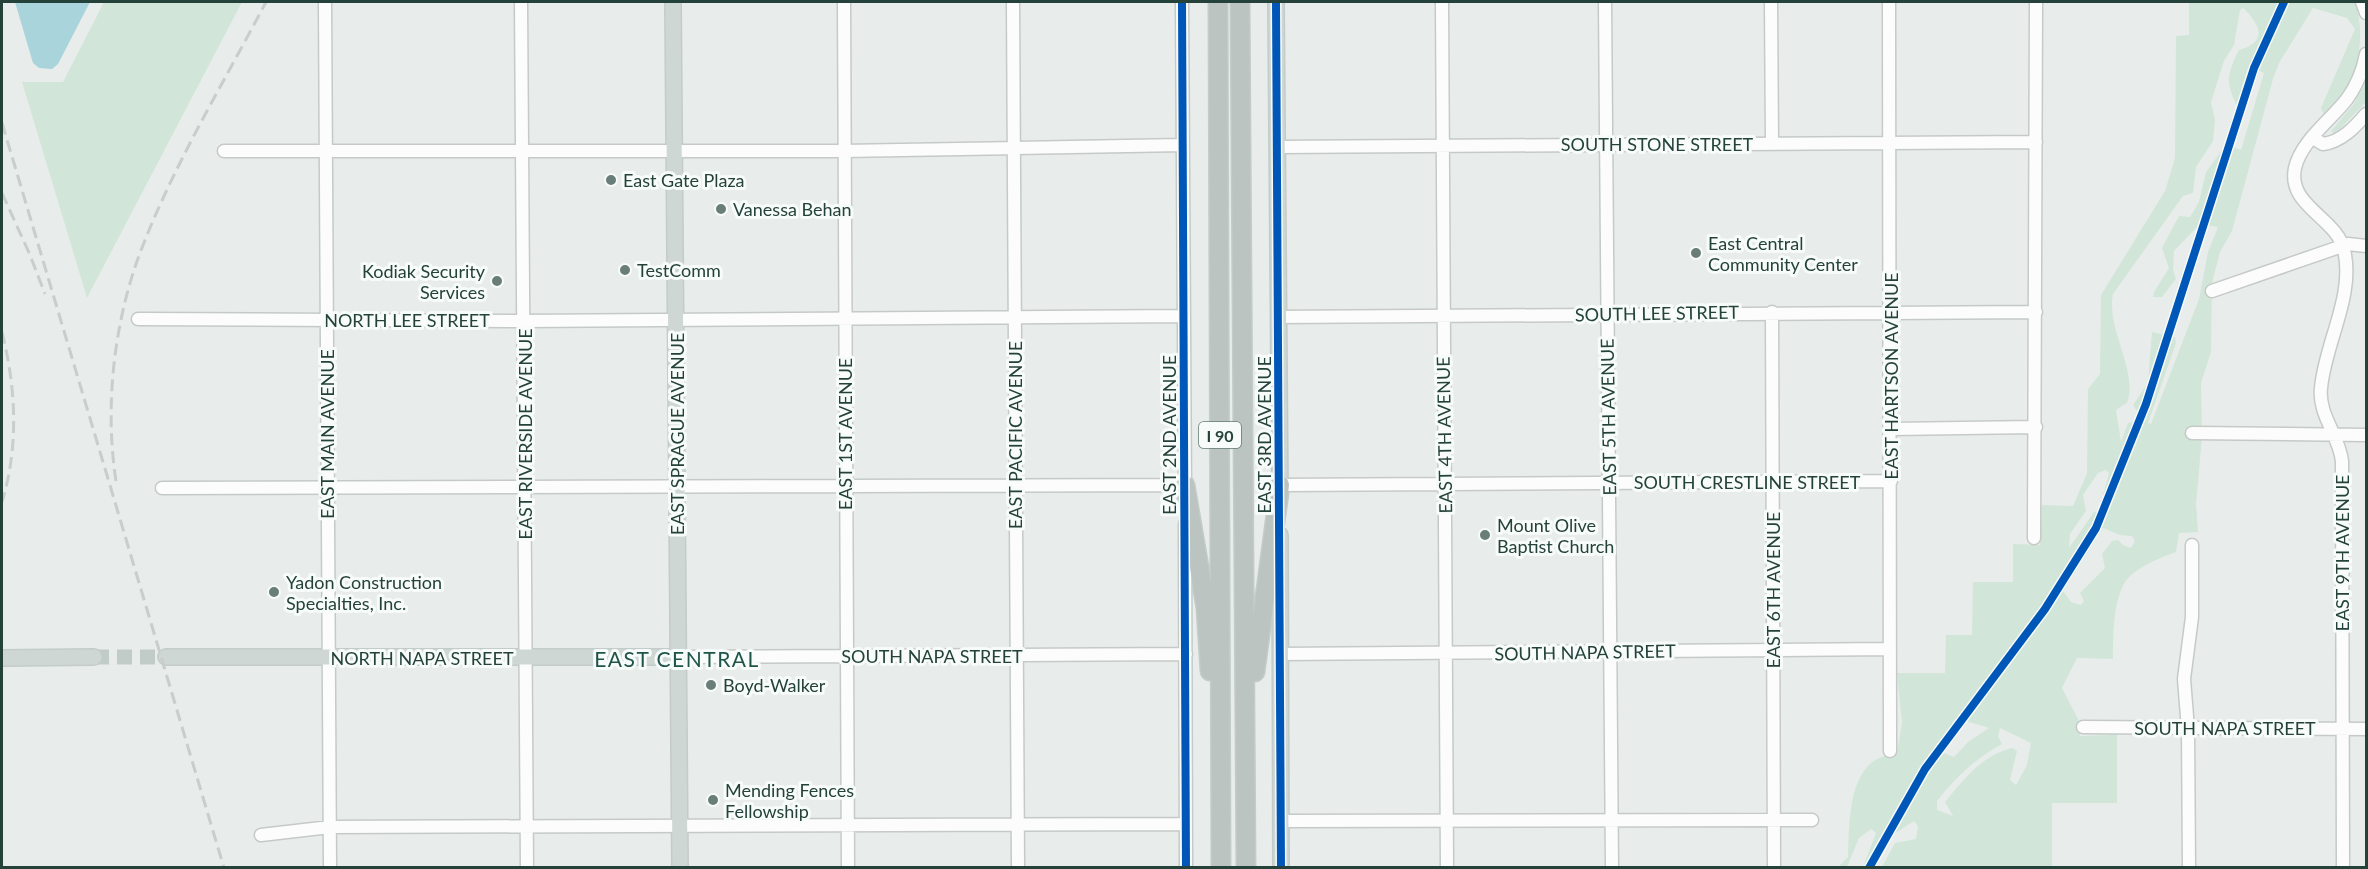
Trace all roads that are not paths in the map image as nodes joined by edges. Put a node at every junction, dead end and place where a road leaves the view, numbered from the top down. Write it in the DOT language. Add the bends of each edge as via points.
graph roads {
  1 [pos="325,2"];
  2 [pos="521,2"];
  3 [pos="673,2"];
  4 [pos="844,2"];
  5 [pos="1013,2"];
  6 [pos="1182,2"];
  7 [pos="1218,2"];
  8 [pos="1240,2"];
  9 [pos="1276,2"];
  10 [pos="1442,2"];
  11 [pos="1605,2"];
  12 [pos="1771,2"];
  13 [pos="1889,2"];
  14 [pos="2036,2"];
  15 [pos="2362,2"];
  16 [pos="2367,13"];
  17 [pos="2367,54"];
  18 [pos="2367,114"];
  19 [pos="2313,138"];
  20 [pos="2036,142"];
  21 [pos="1772,143"];
  22 [pos="1890,143"];
  23 [pos="1605,144"];
  24 [pos="1182,145"];
  25 [pos="1442,146"];
  26 [pos="1014,147"];
  27 [pos="1278,147"];
  28 [pos="325,151"];
  29 [pos="843,151"];
  30 [pos="224,152"];
  31 [pos="521,152"];
  32 [pos="674,152"];
  33 [pos="2343,245"];
  34 [pos="2367,246"];
  35 [pos="2212,291"];
  36 [pos="1891,311"];
  37 [pos="1772,312"];
  38 [pos="2036,312"];
  39 [pos="1607,314"];
  40 [pos="1184,316"];
  41 [pos="1443,316"];
  42 [pos="1015,317"];
  43 [pos="1278,317"];
  44 [pos="138,318"];
  45 [pos="845,318"];
  46 [pos="676,319"];
  47 [pos="327,320"];
  48 [pos="524,321"];
  49 [pos="2036,427"];
  50 [pos="1891,429"];
  51 [pos="2334,432"];
  52 [pos="2192,433"];
  53 [pos="2367,435"];
  54 [pos="1609,482"];
  55 [pos="1773,482"];
  56 [pos="1891,482"];
  57 [pos="1444,484"];
  58 [pos="1185,485"];
  59 [pos="1280,485"];
  60 [pos="1015,486"];
  61 [pos="677,487"];
  62 [pos="845,487"];
  63 [pos="162,488"];
  64 [pos="327,489"];
  65 [pos="525,489"];
  66 [pos="2034,538"];
  67 [pos="2192,545"];
  68 [pos="1890,649"];
  69 [pos="1610,651"];
  70 [pos="1772,651"];
  71 [pos="1446,653"];
  72 [pos="1186,654"];
  73 [pos="1281,654"];
  74 [pos="1016,655"];
  75 [pos="846,656"];
  76 [pos="2,657"];
  77 [pos="94,657"];
  78 [pos="166,657"];
  79 [pos="678,657"];
  80 [pos="330,658"];
  81 [pos="526,658"];
  82 [pos="1221,723"];
  83 [pos="2083,727"];
  84 [pos="2188,729"];
  85 [pos="2342,729"];
  86 [pos="2367,729"];
  87 [pos="1246,737"];
  88 [pos="1890,752"];
  89 [pos="1612,819"];
  90 [pos="1447,820"];
  91 [pos="1773,820"];
  92 [pos="1812,820"];
  93 [pos="1281,821"];
  94 [pos="1186,824"];
  95 [pos="848,825"];
  96 [pos="1018,825"];
  97 [pos="527,826"];
  98 [pos="679,826"];
  99 [pos="330,827"];
  100 [pos="261,835"];
  101 [pos="330,867"];
  102 [pos="527,867"];
  103 [pos="680,867"];
  104 [pos="848,867"];
  105 [pos="1018,867"];
  106 [pos="1186,867"];
  107 [pos="1221,867"];
  108 [pos="1246,867"];
  109 [pos="1281,867"];
  110 [pos="1447,867"];
  111 [pos="1612,867"];
  112 [pos="1774,867"];
  113 [pos="2189,867"];
  114 [pos="2343,867"];
  1 -- 28 [label="street, EAST MAIN AVENUE"];
  2 -- 31 [label="street, EAST RIVERSIDE AVENUE"];
  3 -- 32 [label="main road, EAST SPRAGUE AVENUE"];
  4 -- 29 [label="street, EAST 1ST AVENUE"];
  5 -- 26 [label="street, EAST PACIFIC AVENUE"];
  6 -- 24 [label="street, EAST 2ND AVENUE"];
  7 -- 82 [label="highway, I 90"];
  8 -- 87 [label="highway, I 90"];
  9 -- 27 [label="main road, EAST 3RD AVENUE"];
  10 -- 25 [label="street, EAST 4TH AVENUE"];
  11 -- 23 [label="street, EAST 5TH AVENUE"];
  12 -- 21 [label="street"];
  13 -- 22 [label="street, EAST HARTSON AVENUE"];
  14 -- 20 [label="street"];
  15 -- 16 [label="street"];
  17 -- 19 [label="street" via="2351,92"];
  18 -- 19 [label="street" via="2332,142 2324,144"];
  19 -- 33 [label="street" via="2296,164 2295,185 2302,199 2331,225"];
  20 -- 22 [label="street, SOUTH STONE STREET"];
  20 -- 38 [label="street"];
  21 -- 22 [label="street, SOUTH STONE STREET"];
  21 -- 23 [label="street, SOUTH STONE STREET"];
  22 -- 36 [label="street, EAST HARTSON AVENUE"];
  23 -- 25 [label="street, SOUTH STONE STREET"];
  23 -- 39 [label="street, EAST 5TH AVENUE"];
  24 -- 26 [label="street"];
  24 -- 40 [label="street, EAST 2ND AVENUE"];
  25 -- 27 [label="street, SOUTH STONE STREET"];
  25 -- 41 [label="street, EAST 4TH AVENUE"];
  26 -- 29 [label="street"];
  26 -- 42 [label="street, EAST PACIFIC AVENUE"];
  27 -- 43 [label="main road, EAST 3RD AVENUE"];
  28 -- 30 [label="street"];
  28 -- 31 [label="street"];
  28 -- 47 [label="street, EAST MAIN AVENUE"];
  29 -- 32 [label="street"];
  29 -- 45 [label="street, EAST 1ST AVENUE"];
  31 -- 32 [label="street"];
  31 -- 48 [label="street, EAST RIVERSIDE AVENUE"];
  32 -- 46 [label="main road, EAST SPRAGUE AVENUE"];
  33 -- 34 [label="street"];
  33 -- 35 [label="street"];
  33 -- 51 [label="street, EAST 9TH AVENUE" via="2345,284 2321,389 2324,413"];
  36 -- 37 [label="street, SOUTH LEE STREET"];
  36 -- 38 [label="street, SOUTH LEE STREET"];
  36 -- 50 [label="street, EAST HARTSON AVENUE"];
  37 -- 39 [label="street, SOUTH LEE STREET"];
  37 -- 55 [label="street, EAST 6TH AVENUE"];
  38 -- 49 [label="street"];
  39 -- 41 [label="street, SOUTH LEE STREET"];
  39 -- 54 [label="street, EAST 5TH AVENUE"];
  40 -- 42 [label="street"];
  40 -- 58 [label="street, EAST 2ND AVENUE"];
  41 -- 43 [label="street, SOUTH LEE STREET"];
  41 -- 57 [label="street, EAST 4TH AVENUE"];
  42 -- 45 [label="street"];
  42 -- 60 [label="street, EAST PACIFIC AVENUE"];
  43 -- 59 [label="main road, EAST 3RD AVENUE"];
  44 -- 47 [label="street, NORTH LEE STREET"];
  45 -- 46 [label="street"];
  45 -- 62 [label="street, EAST 1ST AVENUE"];
  46 -- 48 [label="street, NORTH LEE STREET"];
  46 -- 61 [label="main road, EAST SPRAGUE AVENUE"];
  47 -- 48 [label="street, NORTH LEE STREET"];
  47 -- 64 [label="street, EAST MAIN AVENUE"];
  48 -- 65 [label="street, EAST RIVERSIDE AVENUE"];
  49 -- 50 [label="street"];
  49 -- 66 [label="street"];
  50 -- 56 [label="street, EAST HARTSON AVENUE"];
  51 -- 52 [label="street"];
  51 -- 53 [label="street"];
  51 -- 85 [label="street, EAST 9TH AVENUE" via="2342,461"];
  54 -- 55 [label="street, SOUTH CRESTLINE STREET"];
  54 -- 57 [label="street, SOUTH CRESTLINE STREET"];
  54 -- 69 [label="street, EAST 5TH AVENUE"];
  55 -- 56 [label="street, SOUTH CRESTLINE STREET"];
  55 -- 70 [label="street, EAST 6TH AVENUE"];
  56 -- 68 [label="street, EAST HARTSON AVENUE"];
  57 -- 59 [label="street, SOUTH CRESTLINE STREET"];
  57 -- 71 [label="street, EAST 4TH AVENUE"];
  58 -- 60 [label="street"];
  58 -- 72 [label="street, EAST 2ND AVENUE"];
  58 -- 82 [label="highway" via="1206,608 1211,681"];
  59 -- 73 [label="main road, EAST 3RD AVENUE"];
  59 -- 87 [label="highway"];
  60 -- 62 [label="street"];
  60 -- 74 [label="street, EAST PACIFIC AVENUE"];
  61 -- 62 [label="street"];
  61 -- 65 [label="street"];
  61 -- 79 [label="main road, EAST SPRAGUE AVENUE"];
  62 -- 75 [label="street, EAST 1ST AVENUE"];
  63 -- 64 [label="street"];
  64 -- 65 [label="street"];
  64 -- 80 [label="street, EAST MAIN AVENUE"];
  65 -- 81 [label="street, EAST RIVERSIDE AVENUE"];
  67 -- 84 [label="street" via="2192,617 2184,679"];
  68 -- 70 [label="street, SOUTH NAPA STREET"];
  68 -- 88 [label="street, EAST HARTSON AVENUE"];
  69 -- 70 [label="street, SOUTH NAPA STREET"];
  69 -- 71 [label="street, SOUTH NAPA STREET"];
  69 -- 89 [label="street, EAST 5TH AVENUE"];
  70 -- 91 [label="street, EAST 6TH AVENUE"];
  71 -- 73 [label="street, SOUTH NAPA STREET"];
  71 -- 90 [label="street, EAST 4TH AVENUE"];
  72 -- 74 [label="street, SOUTH NAPA STREET"];
  72 -- 94 [label="street, EAST 2ND AVENUE"];
  73 -- 93 [label="main road, EAST 3RD AVENUE"];
  74 -- 75 [label="street, SOUTH NAPA STREET"];
  74 -- 96 [label="street, EAST PACIFIC AVENUE"];
  75 -- 79 [label="street, SOUTH NAPA STREET"];
  75 -- 95 [label="street, EAST 1ST AVENUE"];
  76 -- 77 [label="main road"];
  78 -- 80 [label="main road, NORTH NAPA STREET"];
  79 -- 81 [label="main road, NORTH NAPA STREET"];
  79 -- 98 [label="main road, EAST SPRAGUE AVENUE"];
  80 -- 81 [label="main road, NORTH NAPA STREET"];
  80 -- 99 [label="street, EAST MAIN AVENUE"];
  81 -- 97 [label="street, EAST RIVERSIDE AVENUE"];
  82 -- 107 [label="highway, I 90"];
  83 -- 84 [label="street, SOUTH NAPA STREET"];
  84 -- 85 [label="street, SOUTH NAPA STREET"];
  84 -- 113 [label="street"];
  85 -- 86 [label="street, SOUTH NAPA STREET"];
  85 -- 114 [label="street, EAST 9TH AVENUE"];
  87 -- 108 [label="highway, I 90"];
  89 -- 90 [label="street"];
  89 -- 91 [label="street"];
  89 -- 111 [label="street, EAST 5TH AVENUE"];
  90 -- 93 [label="street"];
  90 -- 110 [label="street, EAST 4TH AVENUE"];
  91 -- 92 [label="street"];
  91 -- 112 [label="street, EAST 6TH AVENUE"];
  93 -- 109 [label="main road, EAST 3RD AVENUE"];
  94 -- 96 [label="street"];
  94 -- 106 [label="street, EAST 2ND AVENUE"];
  95 -- 96 [label="street"];
  95 -- 98 [label="street"];
  95 -- 104 [label="street, EAST 1ST AVENUE"];
  96 -- 105 [label="street, EAST PACIFIC AVENUE"];
  97 -- 98 [label="street"];
  97 -- 99 [label="street"];
  97 -- 102 [label="street, EAST RIVERSIDE AVENUE"];
  98 -- 103 [label="main road, EAST SPRAGUE AVENUE"];
  99 -- 100 [label="street"];
  99 -- 101 [label="street, EAST MAIN AVENUE"];
}
